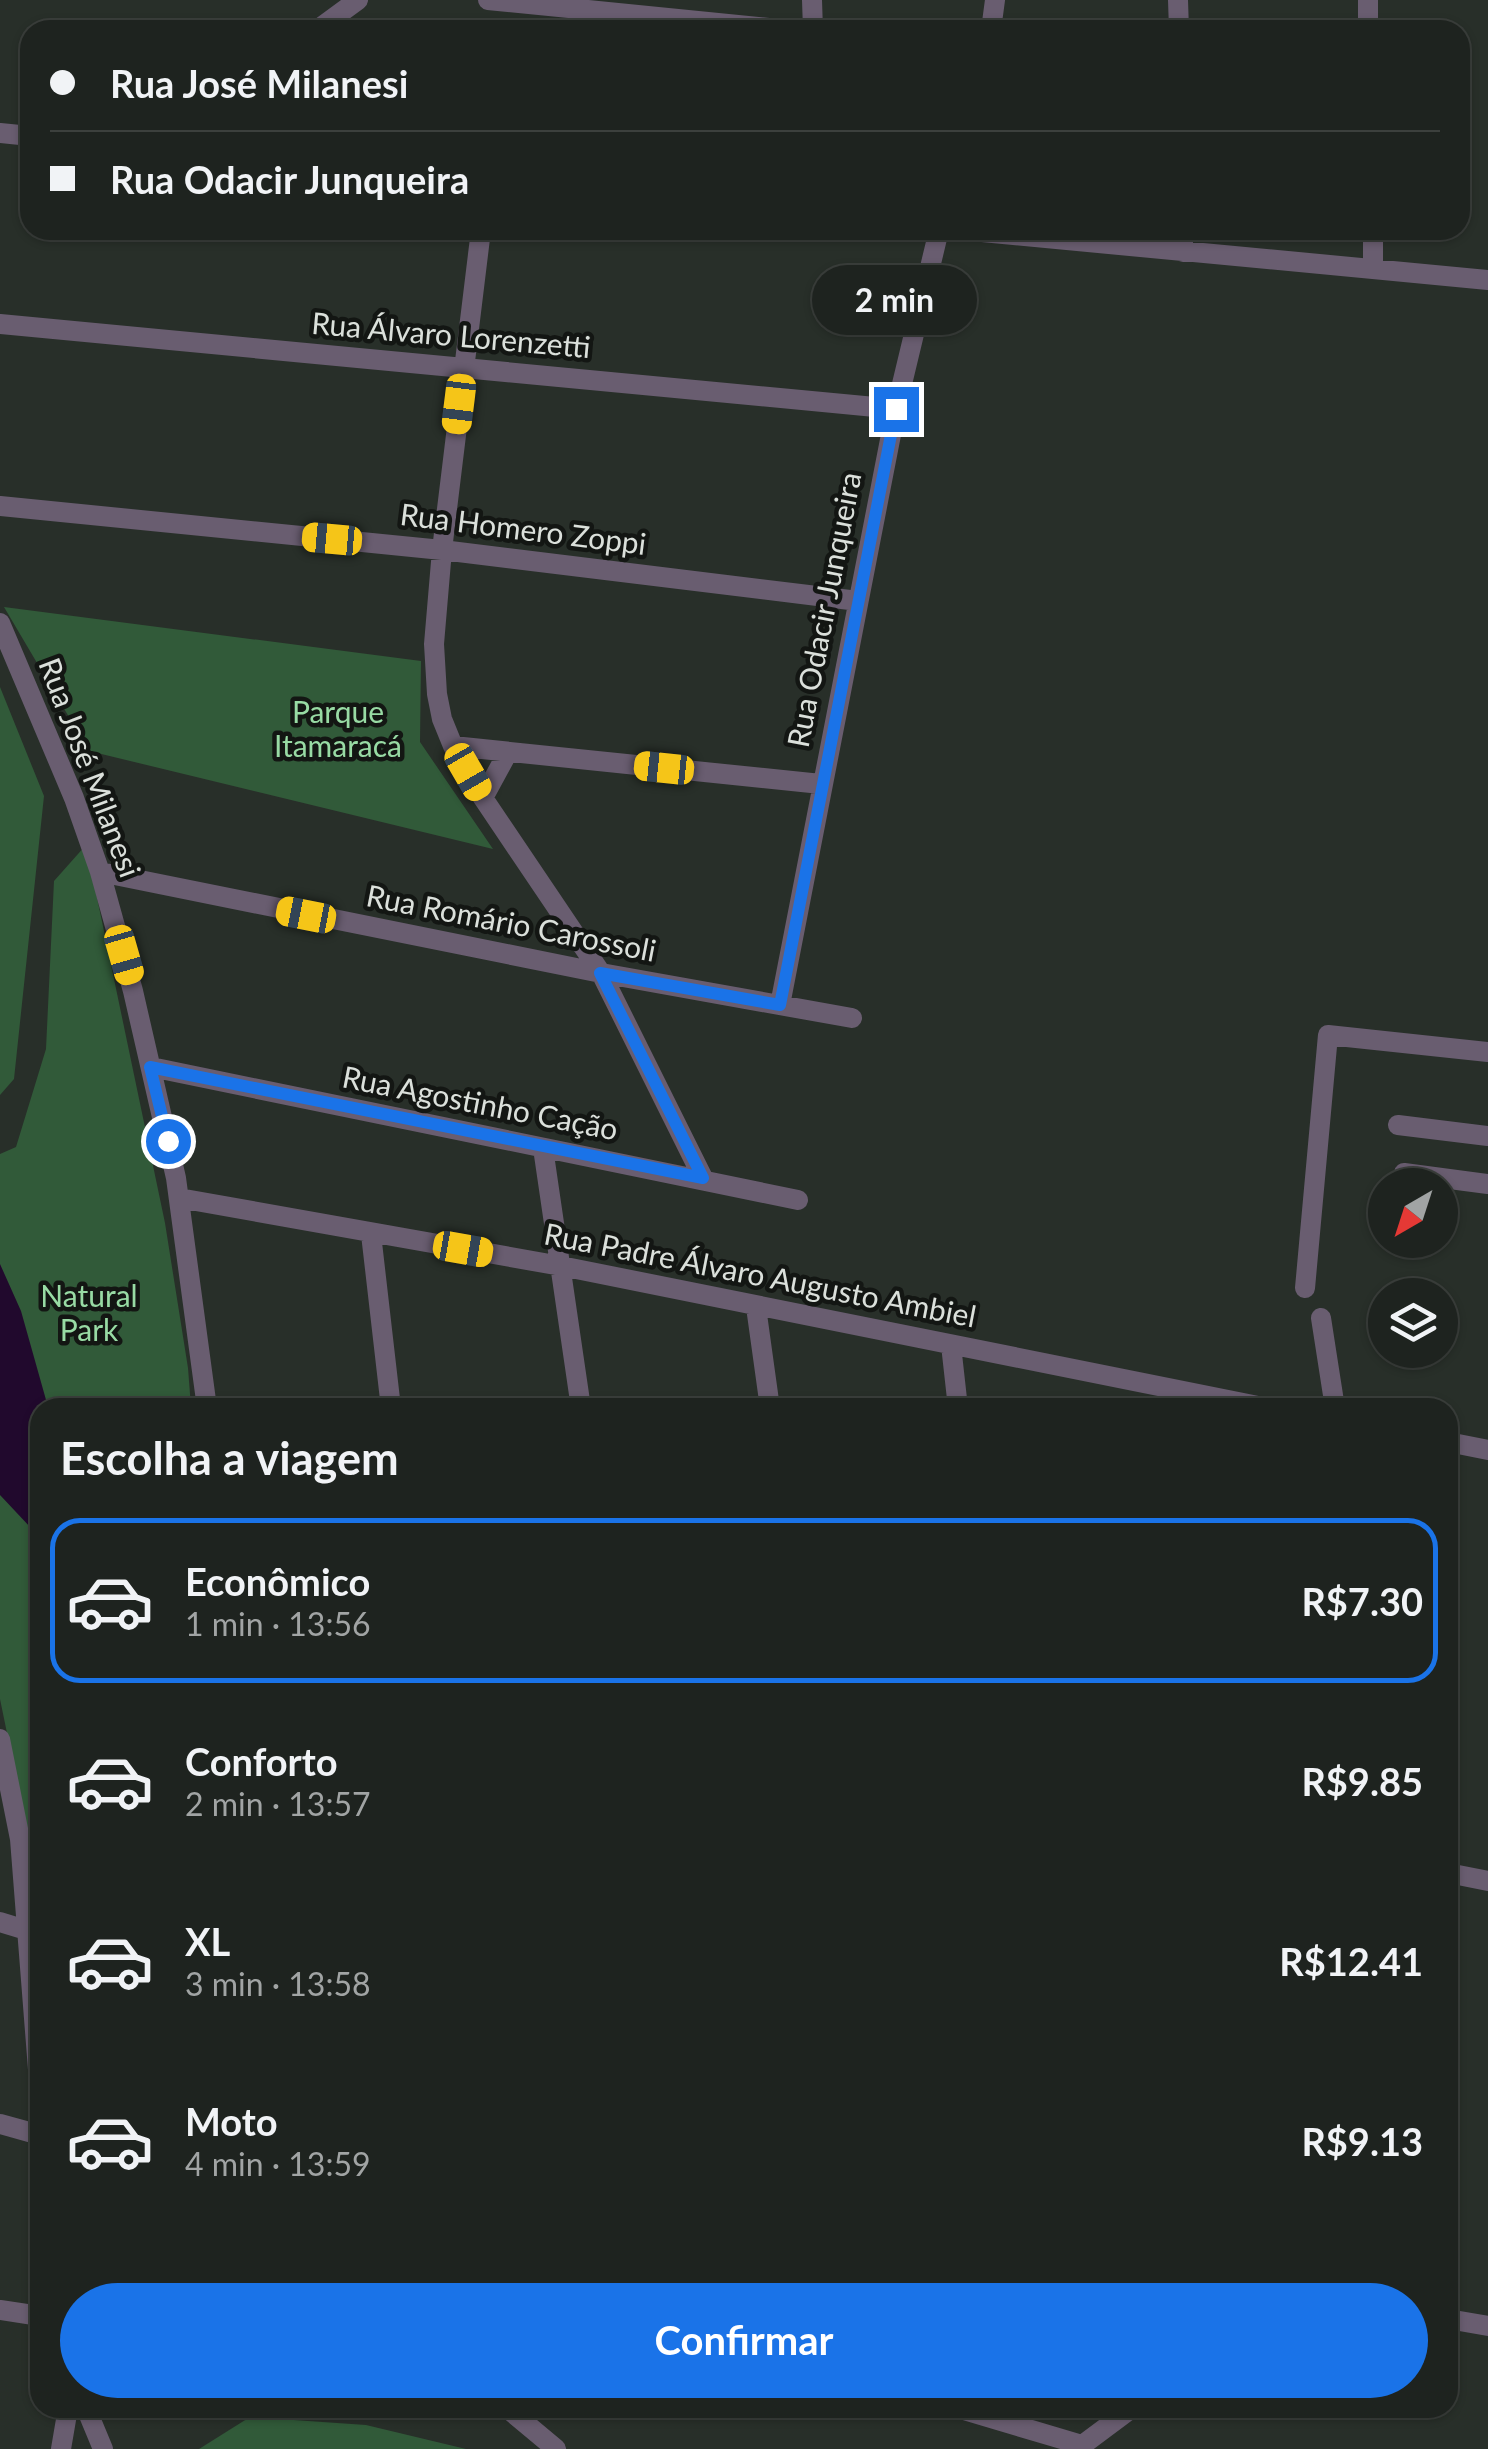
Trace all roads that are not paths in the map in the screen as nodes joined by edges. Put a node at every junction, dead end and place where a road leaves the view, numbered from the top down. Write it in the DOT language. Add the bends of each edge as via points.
graph roads {
  1 [pos="358,0"];
  2 [pos="491,0"];
  3 [pos="331,20"];
  4 [pos="690,20"];
  5 [pos="479,240"];
  6 [pos="938,240"];
  7 [pos="1062,240"];
  8 [pos="1183,240"];
  9 [pos="1373,240"];
  10 [pos="1183,252"];
  11 [pos="1374,268"];
  12 [pos="1488,280"];
  13 [pos="0,324"];
  14 [pos="464,367"];
  15 [pos="896,409"];
  16 [pos="0,506"];
  17 [pos="442,550"];
  18 [pos="858,601"];
  19 [pos="0,623"];
  20 [pos="453,746"];
  21 [pos="508,752"];
  22 [pos="821,784"];
  23 [pos="483,798"];
  24 [pos="100,872"];
  25 [pos="600,973"];
  26 [pos="780,1005"];
  27 [pos="852,1018"];
  28 [pos="1488,1052"];
  29 [pos="150,1067"];
  30 [pos="1398,1125"];
  31 [pos="1488,1136"];
  32 [pos="543,1148"];
  33 [pos="703,1178"];
  34 [pos="1458,1180"];
  35 [pos="1488,1184"];
  36 [pos="180,1198"];
  37 [pos="798,1200"];
  38 [pos="370,1234"];
  39 [pos="561,1266"];
  40 [pos="1305,1288"];
  41 [pos="756,1307"];
  42 [pos="1321,1318"];
  43 [pos="951,1344"];
  44 [pos="1148,1384"];
  45 [pos="206,1398"];
  46 [pos="391,1398"];
  47 [pos="580,1398"];
  48 [pos="769,1398"];
  49 [pos="957,1398"];
  50 [pos="1149,1398"];
  51 [pos="1218,1398"];
  52 [pos="1333,1398"];
  53 [pos="1458,1444"];
  54 [pos="1488,1450"];
  55 [pos="0,1740"];
  56 [pos="1458,1875"];
  57 [pos="1488,1881"];
  58 [pos="0,1922"];
  59 [pos="26,1930"];
  60 [pos="30,1977"];
  61 [pos="0,2124"];
  62 [pos="30,2132"];
  63 [pos="0,2310"];
  64 [pos="30,2314"];
  65 [pos="1458,2322"];
  66 [pos="1488,2326"];
  67 [pos="66,2418"];
  68 [pos="90,2418"];
  69 [pos="519,2418"];
  70 [pos="989,2418"];
  71 [pos="1119,2418"];
  72 [pos="1080,2447"];
  73 [pos="61,2449"];
  74 [pos="103,2449"];
  75 [pos="556,2449"];
  1 -- 3 [label="street"];
  2 -- 4 [label="street"];
  5 -- 14 [label="street"];
  6 -- 15 [label="street, Rua Odacir Junqueira"];
  7 -- 10 [label="street"];
  8 -- 10 [label="street"];
  9 -- 11 [label="street"];
  10 -- 11 [label="street"];
  11 -- 12 [label="street"];
  13 -- 14 [label="street, Rua Álvaro Lorenzetti"];
  14 -- 15 [label="street, Rua Álvaro Lorenzetti"];
  14 -- 17 [label="street"];
  15 -- 18 [label="street, Rua Odacir Junqueira"];
  16 -- 17 [label="street, Rua Homero Zoppi"];
  17 -- 18 [label="street, Rua Homero Zoppi"];
  17 -- 20 [label="street" via="434,644 437,694"];
  18 -- 22 [label="street, Rua Odacir Junqueira"];
  19 -- 24 [label="street, Rua José Milanesi"];
  20 -- 21 [label="street"];
  20 -- 23 [label="street"];
  21 -- 22 [label="street"];
  21 -- 23 [label="street"];
  22 -- 26 [label="street, Rua Odacir Junqueira"];
  23 -- 25 [label="street"];
  24 -- 25 [label="street, Rua Romário Carossoli"];
  24 -- 29 [label="street, Rua José Milanesi"];
  25 -- 26 [label="street, Rua Romário Carossoli"];
  25 -- 33 [label="street"];
  26 -- 27 [label="street, Rua Romário Carossoli"];
  28 -- 40 [label="street" via="1328,1035"];
  29 -- 32 [label="street, Rua Agostinho Cação"];
  29 -- 36 [label="street, Rua José Milanesi"];
  30 -- 31 [label="street"];
  32 -- 33 [label="street, Rua Agostinho Cação"];
  32 -- 39 [label="street"];
  33 -- 37 [label="street, Rua Agostinho Cação"];
  34 -- 35 [label="street"];
  36 -- 38 [label="street, Rua Padre Álvaro Augusto Ambiel"];
  36 -- 45 [label="street, Rua José Milanesi"];
  38 -- 39 [label="street, Rua Padre Álvaro Augusto Ambiel"];
  38 -- 46 [label="street"];
  39 -- 41 [label="street, Rua Padre Álvaro Augusto Ambiel"];
  39 -- 47 [label="street"];
  41 -- 43 [label="street, Rua Padre Álvaro Augusto Ambiel"];
  41 -- 48 [label="street"];
  42 -- 52 [label="street"];
  43 -- 44 [label="street, Rua Padre Álvaro Augusto Ambiel"];
  43 -- 49 [label="street"];
  44 -- 50 [label="street"];
  44 -- 51 [label="street, Rua Padre Álvaro Augusto Ambiel"];
  53 -- 54 [label="street"];
  55 -- 59 [label="street" via="16,1810"];
  56 -- 57 [label="street"];
  58 -- 59 [label="street"];
  59 -- 60 [label="street"];
  61 -- 62 [label="street"];
  63 -- 64 [label="street"];
  65 -- 66 [label="street"];
  67 -- 73 [label="street"];
  68 -- 74 [label="street"];
  69 -- 75 [label="street"];
  70 -- 72 [label="street"];
  71 -- 72 [label="street"];
}
